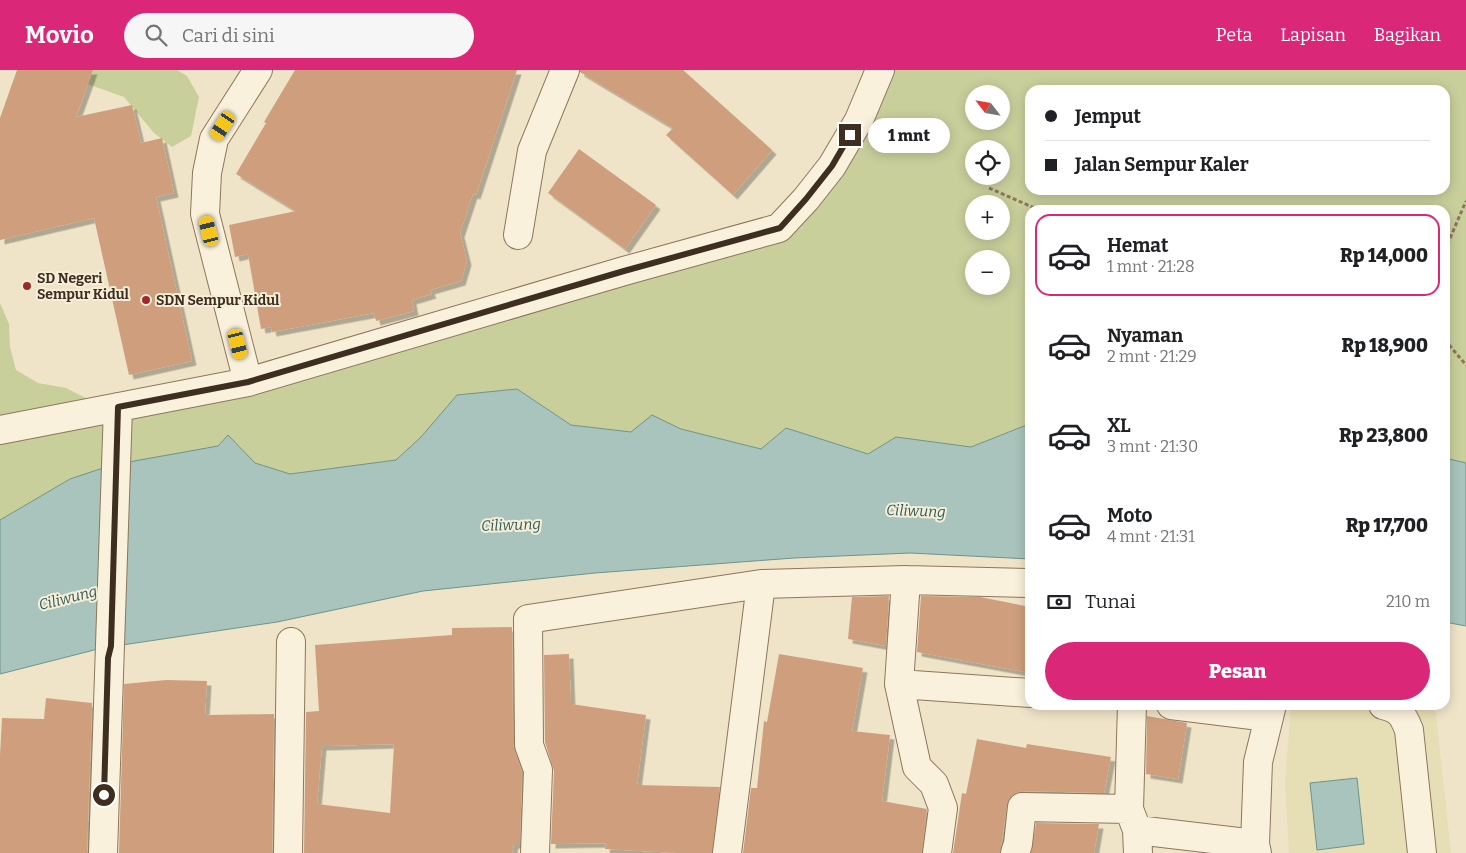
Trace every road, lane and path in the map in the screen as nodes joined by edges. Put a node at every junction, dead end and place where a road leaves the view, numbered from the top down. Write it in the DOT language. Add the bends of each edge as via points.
graph roads {
  1 [pos="258,70"];
  2 [pos="565,70"];
  3 [pos="880,70"];
  4 [pos="990,188"];
  5 [pos="1466,201"];
  6 [pos="1029,205"];
  7 [pos="518,235"];
  8 [pos="1450,238"];
  9 [pos="1450,346"];
  10 [pos="1466,365"];
  11 [pos="248,382"];
  12 [pos="118,417"];
  13 [pos="0,430"];
  14 [pos="906,580"];
  15 [pos="1025,583"];
  16 [pos="761,584"];
  17 [pos="291,642"];
  18 [pos="899,684"];
  19 [pos="1025,693"];
  20 [pos="1132,710"];
  21 [pos="1254,710"];
  22 [pos="1397,710"];
  23 [pos="1270,711"];
  24 [pos="1135,831"];
  25 [pos="1256,849"];
  26 [pos="102,853"];
  27 [pos="288,853"];
  28 [pos="534,853"];
  29 [pos="727,853"];
  30 [pos="937,853"];
  31 [pos="1015,853"];
  32 [pos="1422,853"];
  1 -- 11 [label="street" via="214,139 206,173 205,214"];
  2 -- 7 [label="street" via="532,151"];
  3 -- 11 [label="street" via="859,120 832,166 780,228"];
  4 -- 6 [label="path"];
  5 -- 8 [label="path"];
  9 -- 10 [label="path"];
  11 -- 12 [label="street"];
  12 -- 13 [label="street"];
  12 -- 26 [label="street"];
  14 -- 15 [label="street"];
  14 -- 16 [label="street"];
  14 -- 18 [label="street"];
  16 -- 28 [label="street" via="528,619 529,745 538,770"];
  16 -- 29 [label="street"];
  17 -- 27 [label="street"];
  18 -- 19 [label="street"];
  18 -- 30 [label="street" via="916,767 934,784 943,808"];
  20 -- 24 [label="street"];
  21 -- 23 [label="street"];
  22 -- 32 [label="street" via="1409,730"];
  23 -- 25 [label="street" via="1258,762"];
  24 -- 25 [label="street"];
  24 -- 31 [label="street" via="1022,807"];
}
